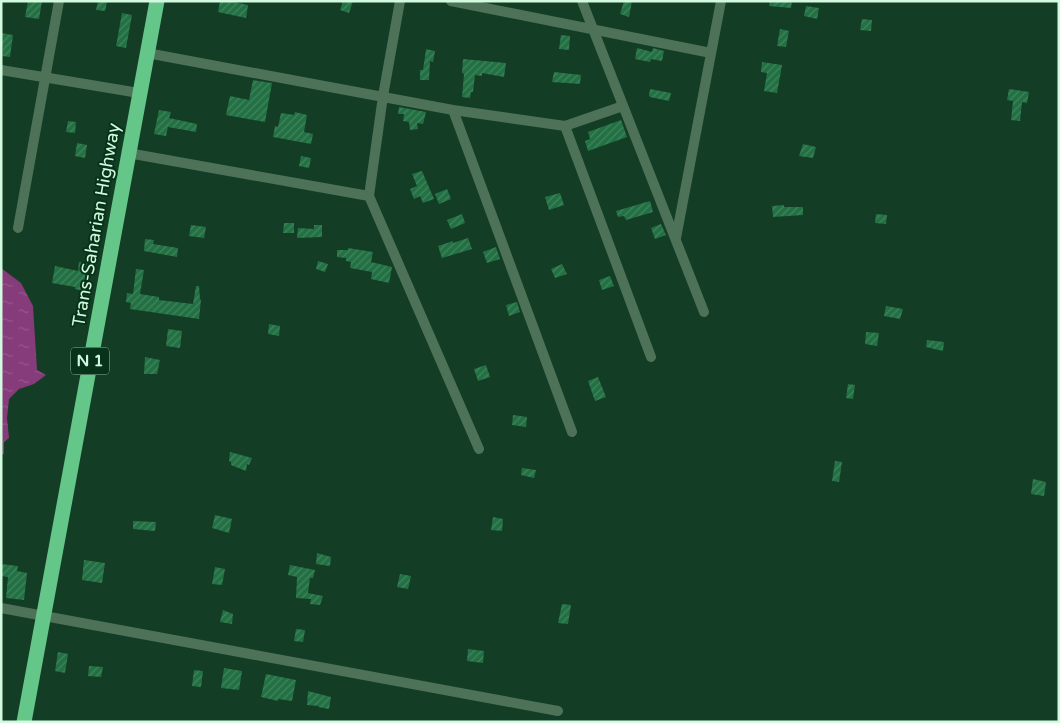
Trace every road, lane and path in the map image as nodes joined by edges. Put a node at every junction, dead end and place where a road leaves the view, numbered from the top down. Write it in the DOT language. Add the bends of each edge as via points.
graph roads {
  1 [pos="59,1"];
  2 [pos="157,1"];
  3 [pos="400,1"];
  4 [pos="451,1"];
  5 [pos="582,1"];
  6 [pos="721,1"];
  7 [pos="593,29"];
  8 [pos="147,53"];
  9 [pos="711,53"];
  10 [pos="1,70"];
  11 [pos="45,78"];
  12 [pos="139,93"];
  13 [pos="383,96"];
  14 [pos="623,106"];
  15 [pos="453,110"];
  16 [pos="565,126"];
  17 [pos="128,153"];
  18 [pos="370,196"];
  19 [pos="18,228"];
  20 [pos="676,239"];
  21 [pos="704,312"];
  22 [pos="651,357"];
  23 [pos="572,432"];
  24 [pos="479,449"];
  25 [pos="1,608"];
  26 [pos="44,616"];
  27 [pos="558,711"];
  28 [pos="24,722"];
  1 -- 11 [label="street"];
  2 -- 8 [label="highway, Trans-Saharian Highway / N 1"];
  3 -- 13 [label="street"];
  4 -- 7 [label="street"];
  5 -- 7 [label="street"];
  6 -- 9 [label="street"];
  7 -- 9 [label="street"];
  7 -- 14 [label="street"];
  8 -- 12 [label="highway, Trans-Saharian Highway / N 1"];
  8 -- 13 [label="street"];
  9 -- 20 [label="street"];
  10 -- 11 [label="street"];
  11 -- 12 [label="street"];
  11 -- 19 [label="street"];
  12 -- 17 [label="highway, Trans-Saharian Highway / N 1"];
  13 -- 15 [label="street"];
  13 -- 18 [label="street"];
  14 -- 16 [label="street"];
  14 -- 20 [label="street"];
  15 -- 16 [label="street"];
  15 -- 23 [label="street"];
  16 -- 22 [label="street"];
  17 -- 18 [label="street"];
  17 -- 26 [label="highway, Trans-Saharian Highway / N 1"];
  18 -- 24 [label="street"];
  20 -- 21 [label="street"];
  25 -- 26 [label="street"];
  26 -- 27 [label="street"];
  26 -- 28 [label="highway, Trans-Saharian Highway / N 1"];
}
